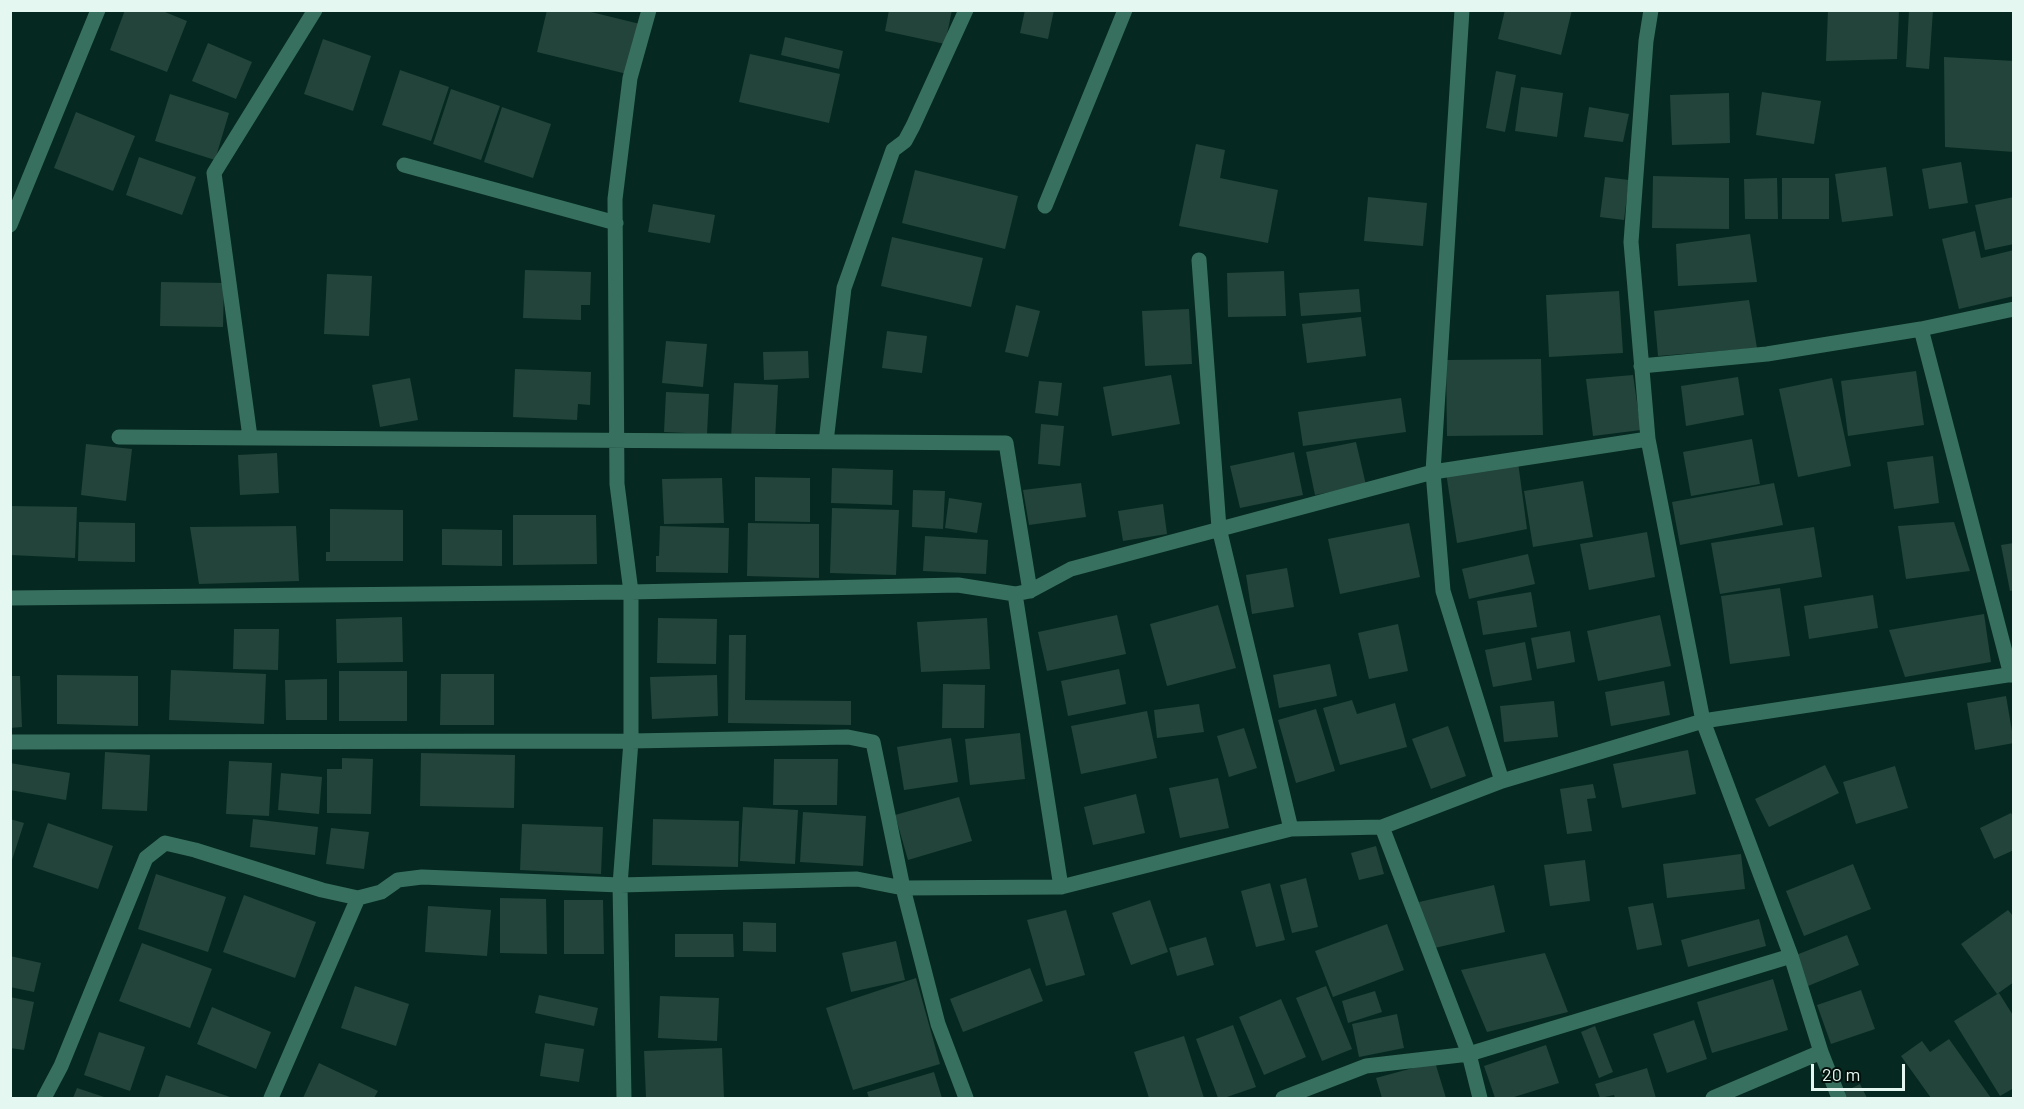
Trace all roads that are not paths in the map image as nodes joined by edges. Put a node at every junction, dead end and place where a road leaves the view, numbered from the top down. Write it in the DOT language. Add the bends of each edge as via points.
graph roads {
  1 [pos="98,10"];
  2 [pos="315,10"];
  3 [pos="649,10"];
  4 [pos="966,10"];
  5 [pos="1125,10"];
  6 [pos="1462,10"];
  7 [pos="1651,10"];
  8 [pos="404,165"];
  9 [pos="1045,206"];
  10 [pos="616,223"];
  11 [pos="10,225"];
  12 [pos="1199,261"];
  13 [pos="2013,309"];
  14 [pos="1921,329"];
  15 [pos="1641,366"];
  16 [pos="118,437"];
  17 [pos="250,437"];
  18 [pos="617,439"];
  19 [pos="1648,439"];
  20 [pos="826,442"];
  21 [pos="1433,472"];
  22 [pos="1219,528"];
  23 [pos="631,592"];
  24 [pos="1023,592"];
  25 [pos="10,598"];
  26 [pos="2012,674"];
  27 [pos="1703,721"];
  28 [pos="631,741"];
  29 [pos="10,742"];
  30 [pos="1502,781"];
  31 [pos="1382,827"];
  32 [pos="1291,829"];
  33 [pos="620,885"];
  34 [pos="1061,886"];
  35 [pos="903,888"];
  36 [pos="358,898"];
  37 [pos="1791,956"];
  38 [pos="1821,1052"];
  39 [pos="1469,1054"];
  40 [pos="44,1098"];
  41 [pos="271,1098"];
  42 [pos="624,1098"];
  43 [pos="966,1098"];
  44 [pos="1284,1098"];
  45 [pos="1480,1098"];
  46 [pos="1713,1098"];
  47 [pos="1839,1098"];
  1 -- 11 [label="street"];
  2 -- 17 [label="street" via="214,174"];
  3 -- 10 [label="street" via="630,78 615,199"];
  4 -- 20 [label="street" via="913,126 905,141 893,150 844,288"];
  5 -- 9 [label="street"];
  6 -- 21 [label="street"];
  7 -- 15 [label="street" via="1631,242"];
  8 -- 10 [label="street"];
  10 -- 18 [label="street"];
  12 -- 22 [label="street"];
  13 -- 14 [label="street"];
  14 -- 15 [label="street" via="1767,354"];
  14 -- 26 [label="street"];
  15 -- 19 [label="street"];
  16 -- 17 [label="street"];
  17 -- 18 [label="street"];
  18 -- 20 [label="street"];
  18 -- 23 [label="street" via="617,484"];
  19 -- 21 [label="street"];
  19 -- 27 [label="street"];
  20 -- 24 [label="street" via="1006,443"];
  21 -- 22 [label="street"];
  21 -- 30 [label="street" via="1443,591"];
  22 -- 24 [label="street" via="1071,569"];
  22 -- 32 [label="street"];
  23 -- 24 [label="street" via="958,585"];
  23 -- 25 [label="street"];
  23 -- 28 [label="street"];
  24 -- 34 [label="street"];
  26 -- 27 [label="street"];
  27 -- 30 [label="street"];
  27 -- 37 [label="street"];
  28 -- 29 [label="street"];
  28 -- 33 [label="street"];
  28 -- 35 [label="street" via="848,737 873,742"];
  30 -- 31 [label="street"];
  31 -- 32 [label="street"];
  31 -- 39 [label="street"];
  32 -- 34 [label="street"];
  33 -- 35 [label="street" via="857,879"];
  33 -- 36 [label="street" via="422,877 398,880 381,892"];
  33 -- 42 [label="street"];
  34 -- 35 [label="street"];
  35 -- 43 [label="street" via="938,1024"];
  36 -- 40 [label="street" via="165,843 146,858 61,1066"];
  36 -- 41 [label="street"];
  37 -- 38 [label="street"];
  37 -- 39 [label="street"];
  38 -- 46 [label="street"];
  38 -- 47 [label="street"];
  39 -- 44 [label="street" via="1366,1066"];
  39 -- 45 [label="street"];
}
